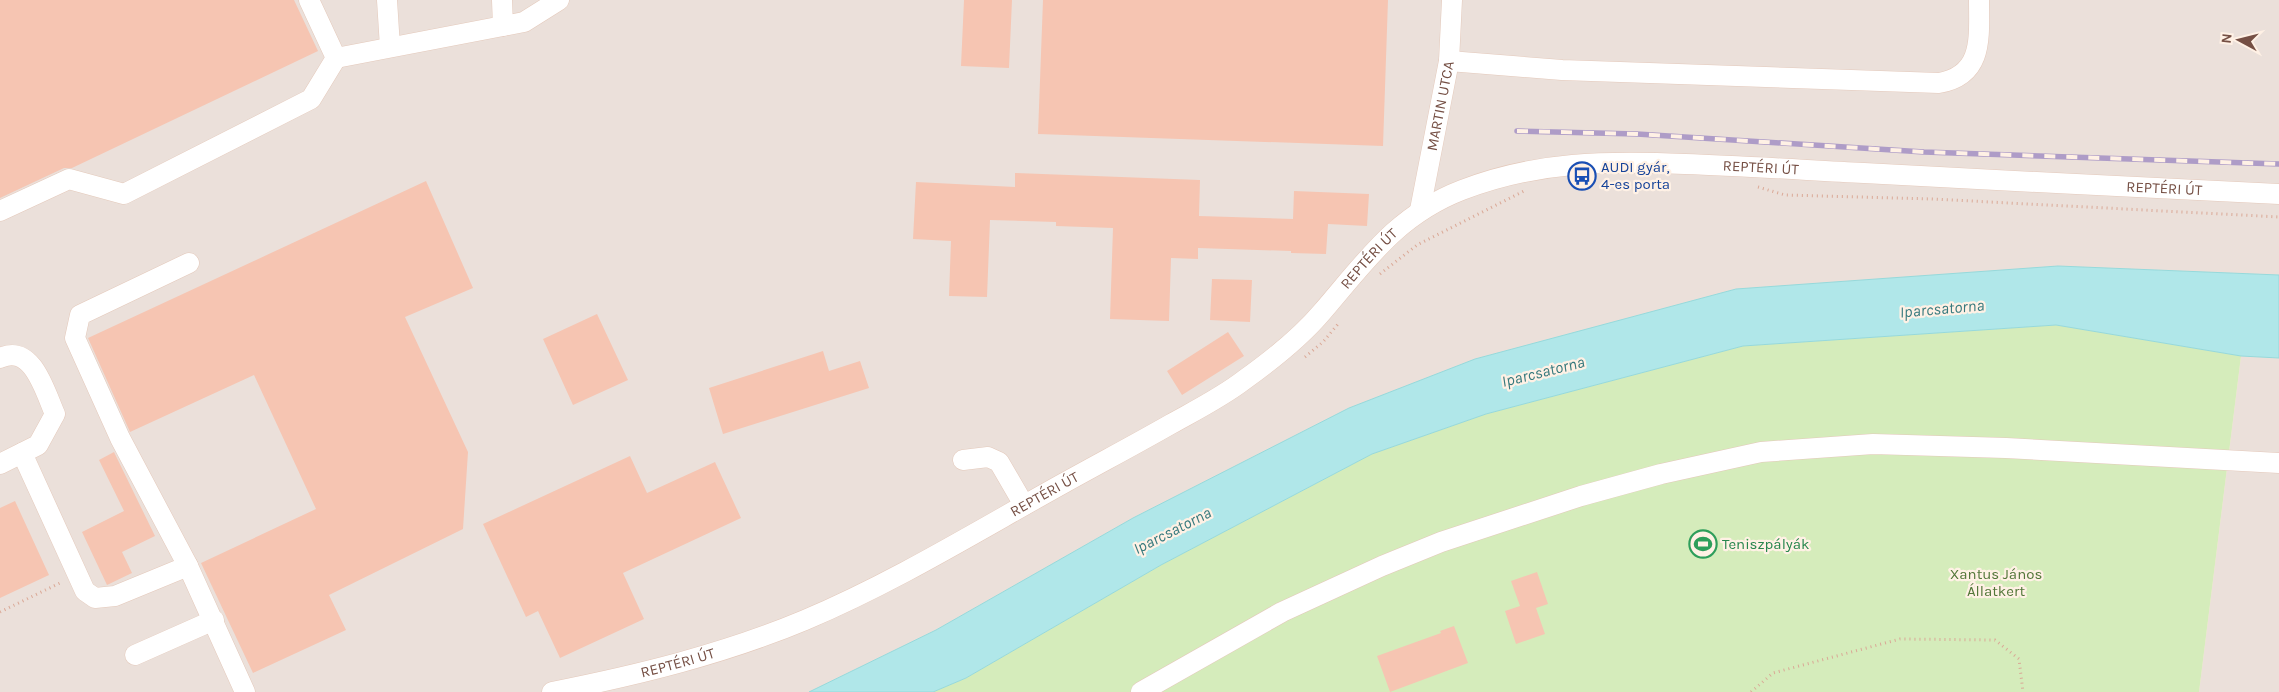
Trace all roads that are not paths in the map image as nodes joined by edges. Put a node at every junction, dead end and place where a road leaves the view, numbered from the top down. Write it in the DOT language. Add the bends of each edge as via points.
graph roads {
  1 [pos="309,0"];
  2 [pos="387,0"];
  3 [pos="502,0"];
  4 [pos="559,0"];
  5 [pos="1452,0"];
  6 [pos="1980,0"];
  7 [pos="503,26"];
  8 [pos="390,47"];
  9 [pos="336,58"];
  10 [pos="1450,61"];
  11 [pos="2279,194"];
  12 [pos="1420,210"];
  13 [pos="0,211"];
  14 [pos="189,263"];
  15 [pos="0,358"];
  16 [pos="22,453"];
  17 [pos="963,460"];
  18 [pos="2279,463"];
  19 [pos="0,464"];
  20 [pos="1024,506"];
  21 [pos="188,566"];
  22 [pos="214,620"];
  23 [pos="135,655"];
  24 [pos="245,692"];
  25 [pos="552,692"];
  26 [pos="1141,692"];
  1 -- 9 [label="street"];
  2 -- 8 [label="street"];
  3 -- 7 [label="street"];
  4 -- 7 [label="street" via="524,22"];
  5 -- 10 [label="street, MARTIN UTCA"];
  6 -- 10 [label="street" via="1975,58 1954,81 1939,83 1562,70"];
  7 -- 8 [label="street"];
  8 -- 9 [label="street"];
  9 -- 13 [label="street" via="311,99 124,194 69,179"];
  10 -- 12 [label="street, MARTIN UTCA"];
  11 -- 12 [label="street, REPTÉRI ÚT" via="1608,161 1539,167 1463,189"];
  12 -- 20 [label="street, REPTÉRI ÚT" via="1375,250 1320,315 1280,353 1239,384"];
  14 -- 21 [label="street" via="80,315 75,338 120,438"];
  15 -- 16 [label="street" via="7,355 22,357 34,366 55,414 38,445"];
  16 -- 19 [label="street"];
  16 -- 21 [label="street" via="85,591 95,598 114,596"];
  17 -- 20 [label="street" via="988,457 999,462"];
  18 -- 26 [label="street" via="1873,444 1761,452 1581,496 1440,542 1282,612"];
  20 -- 25 [label="street, REPTÉRI ÚT" via="871,589 806,619 733,647 681,662"];
  21 -- 22 [label="street"];
  22 -- 23 [label="street"];
  22 -- 24 [label="street"];
}
